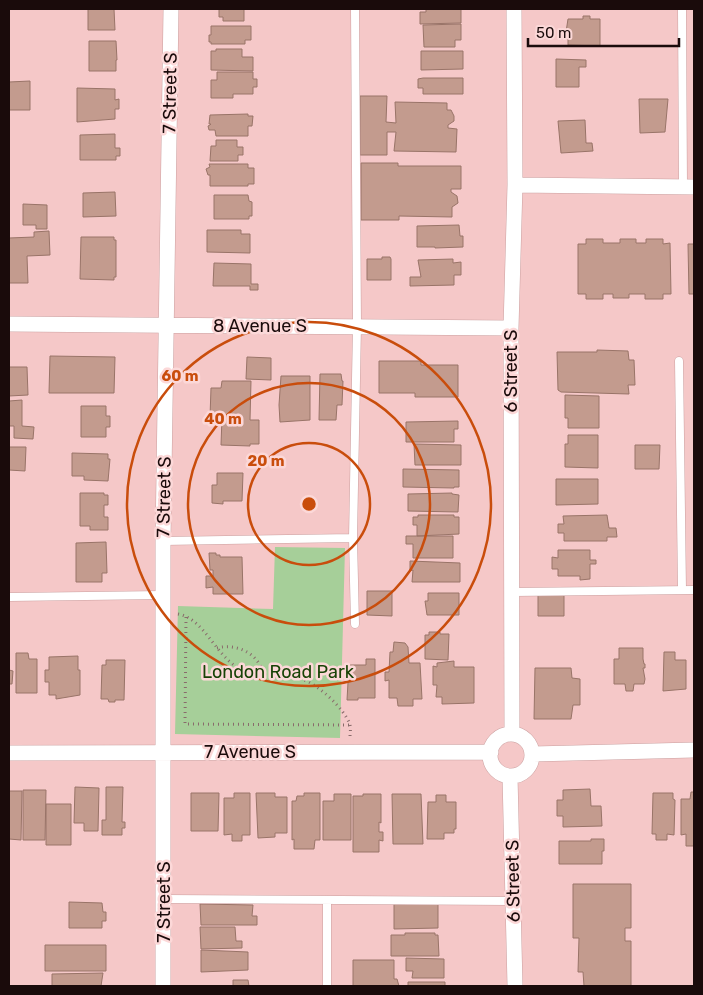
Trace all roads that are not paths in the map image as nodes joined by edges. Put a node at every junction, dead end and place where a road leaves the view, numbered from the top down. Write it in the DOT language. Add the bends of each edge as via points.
graph roads {
  1 [pos="171,9"];
  2 [pos="355,9"];
  3 [pos="514,9"];
  4 [pos="682,9"];
  5 [pos="515,185"];
  6 [pos="689,187"];
  7 [pos="9,324"];
  8 [pos="167,326"];
  9 [pos="357,326"];
  10 [pos="511,328"];
  11 [pos="680,361"];
  12 [pos="353,538"];
  13 [pos="163,541"];
  14 [pos="682,590"];
  15 [pos="694,590"];
  16 [pos="512,592"];
  17 [pos="163,595"];
  18 [pos="9,597"];
  19 [pos="355,624"];
  20 [pos="512,734"];
  21 [pos="694,750"];
  22 [pos="164,752"];
  23 [pos="491,752"];
  24 [pos="9,753"];
  25 [pos="532,754"];
  26 [pos="510,776"];
  27 [pos="164,899"];
  28 [pos="327,900"];
  29 [pos="514,901"];
  30 [pos="164,986"];
  31 [pos="327,986"];
  32 [pos="516,986"];
  1 -- 8 [label="street, 7 Street S"];
  2 -- 9 [label="lane"];
  3 -- 5 [label="street, 6 Street S"];
  4 -- 6 [label="lane"];
  5 -- 6 [label="street"];
  5 -- 10 [label="street, 6 Street S"];
  7 -- 8 [label="street, 8 Avenue S"];
  8 -- 9 [label="street, 8 Avenue S"];
  8 -- 13 [label="street, 7 Street S"];
  9 -- 10 [label="street, 8 Avenue S"];
  9 -- 12 [label="lane"];
  10 -- 16 [label="street, 6 Street S"];
  11 -- 14 [label="lane"];
  12 -- 13 [label="lane"];
  12 -- 19 [label="lane"];
  13 -- 17 [label="street, 7 Street S"];
  14 -- 15 [label="lane"];
  14 -- 16 [label="lane"];
  16 -- 20 [label="street, 6 Street S"];
  17 -- 18 [label="lane"];
  17 -- 22 [label="street, 7 Street S"];
  20 -- 23 [label="street" via="497,740"];
  20 -- 25 [label="street" via="528,741"];
  21 -- 25 [label="street"];
  22 -- 23 [label="street, 7 Avenue S"];
  22 -- 24 [label="street, 7 Avenue S"];
  22 -- 27 [label="street, 7 Street S"];
  23 -- 26 [label="street" via="493,765"];
  25 -- 26 [label="street" via="532,761 524,772"];
  26 -- 29 [label="street, 6 Street S"];
  27 -- 28 [label="lane"];
  27 -- 30 [label="street, 7 Street S"];
  28 -- 29 [label="lane"];
  28 -- 31 [label="lane"];
  29 -- 32 [label="street, 6 Street S"];
}
